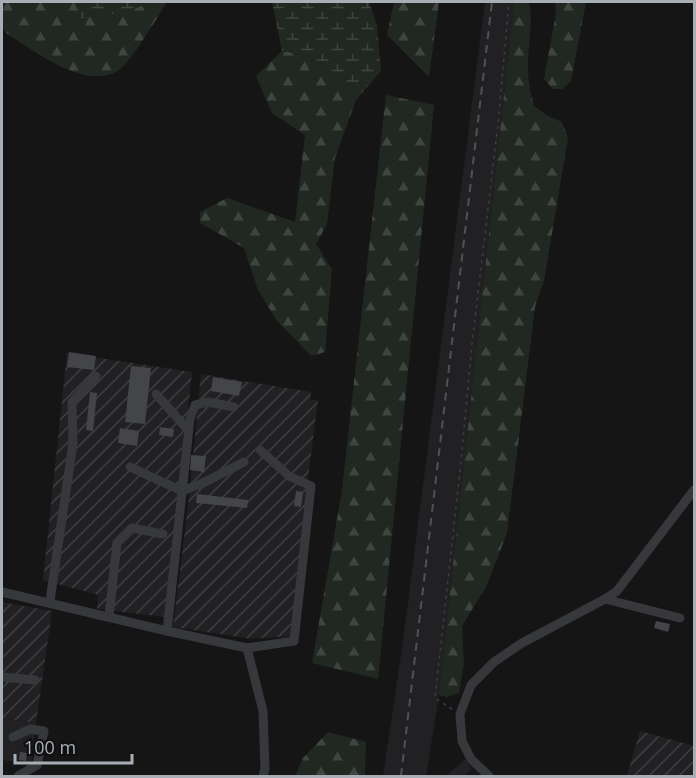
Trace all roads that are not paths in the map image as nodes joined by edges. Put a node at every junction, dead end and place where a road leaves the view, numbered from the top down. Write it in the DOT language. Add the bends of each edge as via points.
graph roads {
  1 [pos="96,376"];
  2 [pos="156,394"];
  3 [pos="234,407"];
  4 [pos="188,430"];
  5 [pos="260,450"];
  6 [pos="244,462"];
  7 [pos="130,467"];
  8 [pos="694,490"];
  9 [pos="182,491"];
  10 [pos="163,534"];
  11 [pos="2,591"];
  12 [pos="605,599"];
  13 [pos="50,602"];
  14 [pos="110,617"];
  15 [pos="680,618"];
  16 [pos="167,631"];
  17 [pos="247,648"];
  18 [pos="2,677"];
  19 [pos="35,680"];
  20 [pos="13,737"];
  21 [pos="488,776"];
  22 [pos="18,777"];
  23 [pos="263,777"];
  1 -- 13 [label="street" via="72,402 73,443"];
  2 -- 4 [label="street"];
  3 -- 4 [label="street" via="208,402 195,405"];
  4 -- 9 [label="street"];
  5 -- 17 [label="street" via="290,476 310,486 294,641"];
  6 -- 9 [label="street"];
  7 -- 9 [label="street"];
  8 -- 12 [label="street" via="617,591"];
  9 -- 16 [label="street"];
  10 -- 14 [label="street" via="132,528 117,543"];
  11 -- 13 [label="street"];
  12 -- 15 [label="street"];
  12 -- 21 [label="street" via="522,643 494,662 471,685 460,714 462,741 471,759"];
  13 -- 14 [label="street"];
  14 -- 16 [label="street"];
  16 -- 17 [label="street"];
  17 -- 23 [label="street" via="263,711"];
  18 -- 19 [label="street"];
  20 -- 22 [label="street" via="30,729 44,731 37,765"];
}
